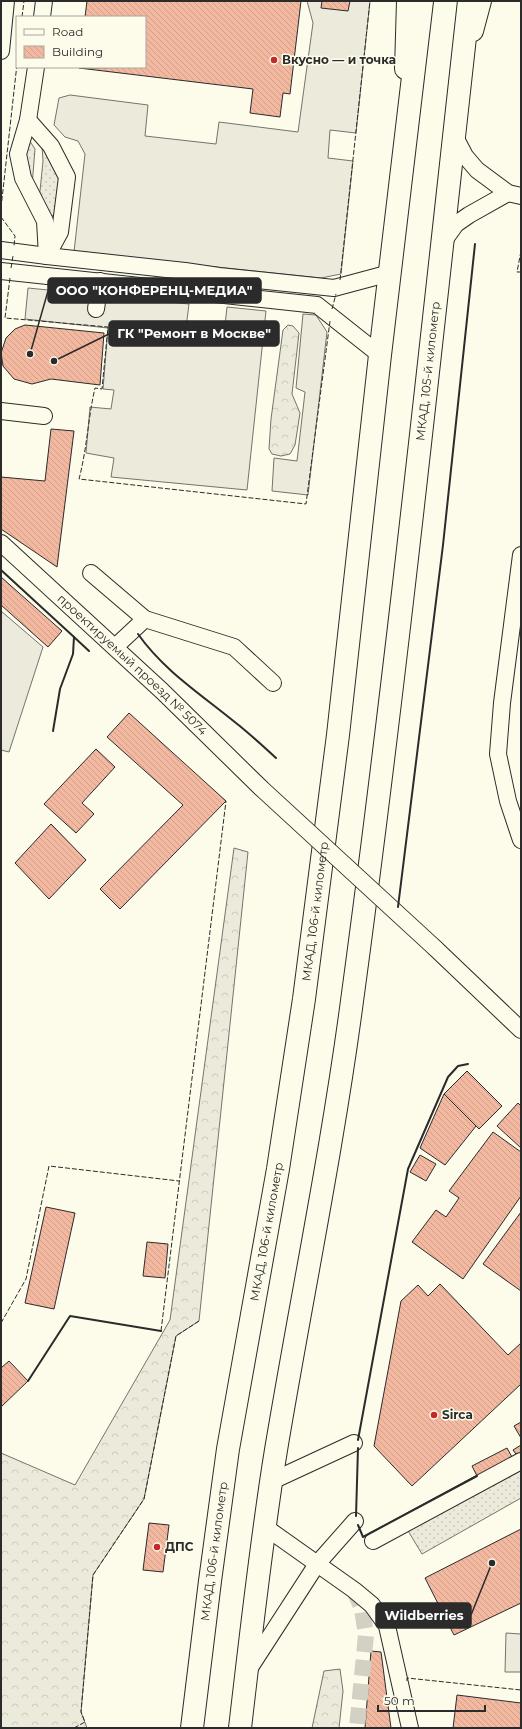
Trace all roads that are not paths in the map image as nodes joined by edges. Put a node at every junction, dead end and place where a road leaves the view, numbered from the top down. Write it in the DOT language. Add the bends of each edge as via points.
graph roads {
  1 [pos="44,1"];
  2 [pos="407,1"];
  3 [pos="422,1"];
  4 [pos="469,1"];
  5 [pos="481,1"];
  6 [pos="4,7"];
  7 [pos="42,16"];
  8 [pos="1,51"];
  9 [pos="36,68"];
  10 [pos="460,81"];
  11 [pos="28,120"];
  12 [pos="454,135"];
  13 [pos="402,173"];
  14 [pos="514,194"];
  15 [pos="442,244"];
  16 [pos="1,250"];
  17 [pos="47,256"];
  18 [pos="1,271"];
  19 [pos="390,273"];
  20 [pos="45,275"];
  21 [pos="100,281"];
  22 [pos="96,310"];
  23 [pos="380,354"];
  24 [pos="1,411"];
  25 [pos="44,416"];
  26 [pos="1,543"];
  27 [pos="521,555"];
  28 [pos="91,573"];
  29 [pos="145,619"];
  30 [pos="115,647"];
  31 [pos="273,683"];
  32 [pos="521,840"];
  33 [pos="518,1022"];
  34 [pos="354,1443"];
  35 [pos="521,1461"];
  36 [pos="272,1481"];
  37 [pos="355,1521"];
  38 [pos="265,1527"];
  39 [pos="373,1541"];
  40 [pos="317,1564"];
  41 [pos="247,1672"];
  42 [pos="192,1728"];
  43 [pos="240,1728"];
  44 [pos="410,1728"];
  1 -- 7 [label="street"];
  2 -- 13 [label="main road"];
  3 -- 13 [label="highway"];
  4 -- 10 [label="highway, МКАД, 105-й километр"];
  5 -- 10 [label="main road"];
  6 -- 8 [label="street"];
  9 -- 11 [label="street"];
  10 -- 12 [label="highway, МКАД, 105-й километр"];
  11 -- 17 [label="street" via="18,154 23,178 45,221"];
  11 -- 17 [label="street" via="50,146 67,177 60,232"];
  12 -- 14 [label="street" via="465,156 477,170"];
  12 -- 15 [label="highway, МКАД, 105-й километр"];
  13 -- 19 [label="highway"];
  14 -- 15 [label="street" via="469,215 456,224"];
  15 -- 36 [label="highway, МКАД, 105-й километр" via="385,741 351,1006 326,1169"];
  16 -- 17 [label="street"];
  17 -- 19 [label="street" via="334,288"];
  17 -- 20 [label="street"];
  18 -- 20 [label="street"];
  19 -- 23 [label="highway"];
  20 -- 21 [label="street"];
  21 -- 22 [label="street"];
  21 -- 23 [label="street" via="317,305"];
  23 -- 42 [label="highway, МКАД, 106-й километр" via="338,735 304,999 278,1169 228,1449"];
  24 -- 25 [label="street"];
  26 -- 30 [label="street, проектируемый проезд № 5074"];
  27 -- 32 [label="street" via="498,754 508,802"];
  28 -- 29 [label="street"];
  29 -- 30 [label="street"];
  29 -- 31 [label="street" via="234,647"];
  30 -- 33 [label="street, проектируемый проезд № 5074, bridge" via="261,788"];
  34 -- 36 [label="street"];
  35 -- 39 [label="street"];
  36 -- 38 [label="highway"];
  37 -- 40 [label="street"];
  38 -- 40 [label="street"];
  38 -- 41 [label="highway"];
  40 -- 41 [label="street"];
  40 -- 44 [label="street" via="372,1605 387,1626"];
  41 -- 43 [label="highway"];
}
